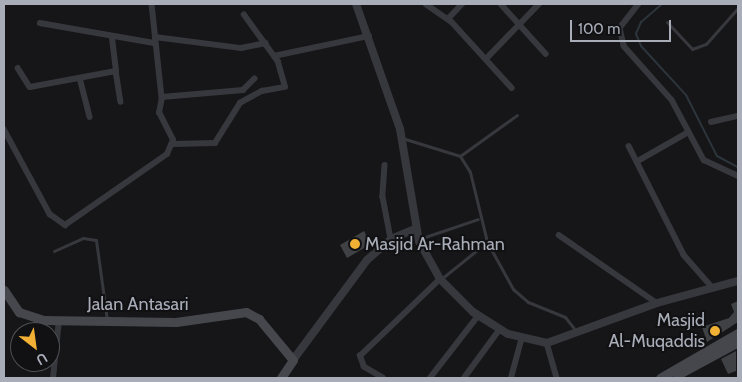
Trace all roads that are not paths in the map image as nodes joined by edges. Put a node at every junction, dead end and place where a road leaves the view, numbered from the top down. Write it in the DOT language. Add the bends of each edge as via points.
graph roads {
  1 [pos="152,4"];
  2 [pos="356,4"];
  3 [pos="426,4"];
  4 [pos="462,4"];
  5 [pos="501,4"];
  6 [pos="539,4"];
  7 [pos="639,4"];
  8 [pos="738,8"];
  9 [pos="244,15"];
  10 [pos="448,19"];
  11 [pos="668,22"];
  12 [pos="40,23"];
  13 [pos="519,24"];
  14 [pos="369,36"];
  15 [pos="112,38"];
  16 [pos="155,40"];
  17 [pos="266,44"];
  18 [pos="546,54"];
  19 [pos="274,56"];
  20 [pos="486,59"];
  21 [pos="18,68"];
  22 [pos="116,71"];
  23 [pos="80,78"];
  24 [pos="254,80"];
  25 [pos="512,88"];
  26 [pos="162,97"];
  27 [pos="121,102"];
  28 [pos="517,114"];
  29 [pos="738,116"];
  30 [pos="90,117"];
  31 [pos="711,122"];
  32 [pos="4,128"];
  33 [pos="688,133"];
  34 [pos="402,138"];
  35 [pos="172,144"];
  36 [pos="629,146"];
  37 [pos="460,156"];
  38 [pos="638,161"];
  39 [pos="385,165"];
  40 [pos="738,176"];
  41 [pos="478,219"];
  42 [pos="415,229"];
  43 [pos="559,235"];
  44 [pos="391,239"];
  45 [pos="418,240"];
  46 [pos="487,242"];
  47 [pos="54,251"];
  48 [pos="440,279"];
  49 [pos="738,282"];
  50 [pos="712,287"];
  51 [pos="4,290"];
  52 [pos="657,303"];
  53 [pos="478,316"];
  54 [pos="59,320"];
  55 [pos="108,320"];
  56 [pos="500,329"];
  57 [pos="576,331"];
  58 [pos="738,333"];
  59 [pos="521,340"];
  60 [pos="738,342"];
  61 [pos="546,343"];
  62 [pos="293,360"];
  63 [pos="53,378"];
  64 [pos="281,378"];
  65 [pos="383,378"];
  66 [pos="430,378"];
  67 [pos="464,378"];
  68 [pos="511,378"];
  69 [pos="557,378"];
  70 [pos="660,378"];
  71 [pos="671,378"];
  1 -- 16 [label="street"];
  2 -- 14 [label="street"];
  3 -- 10 [label="street"];
  4 -- 10 [label="street"];
  5 -- 13 [label="street"];
  6 -- 13 [label="street"];
  7 -- 33 [label="street" via="622,23 621,40 672,100"];
  8 -- 11 [label="lane" via="706,44 692,49"];
  9 -- 17 [label="street"];
  10 -- 20 [label="street"];
  12 -- 15 [label="street"];
  13 -- 18 [label="street"];
  13 -- 20 [label="street"];
  14 -- 19 [label="street"];
  14 -- 34 [label="street"];
  15 -- 16 [label="street"];
  15 -- 22 [label="street"];
  16 -- 17 [label="street" via="241,48"];
  16 -- 26 [label="street"];
  17 -- 19 [label="street"];
  19 -- 35 [label="street" via="285,87 262,91 240,102 215,143"];
  20 -- 25 [label="street"];
  21 -- 23 [label="street" via="28,87"];
  22 -- 23 [label="street"];
  22 -- 27 [label="street"];
  23 -- 30 [label="street"];
  24 -- 26 [label="street" via="243,90"];
  26 -- 35 [label="street" via="159,113"];
  28 -- 37 [label="lane"];
  29 -- 31 [label="street"];
  32 -- 35 [label="street" via="50,214 65,225 152,168"];
  33 -- 38 [label="street"];
  33 -- 40 [label="street" via="711,165"];
  34 -- 37 [label="lane"];
  34 -- 42 [label="street"];
  36 -- 38 [label="street"];
  37 -- 41 [label="lane" via="470,172"];
  38 -- 50 [label="street" via="684,255"];
  39 -- 44 [label="street" via="383,197"];
  41 -- 45 [label="lane"];
  41 -- 46 [label="lane"];
  42 -- 44 [label="street"];
  42 -- 45 [label="street"];
  43 -- 52 [label="street"];
  44 -- 62 [label="street" via="354,274"];
  45 -- 48 [label="street"];
  46 -- 48 [label="lane"];
  46 -- 57 [label="lane" via="513,289 528,302 565,317"];
  47 -- 55 [label="lane" via="83,238 96,240"];
  48 -- 53 [label="street"];
  48 -- 65 [label="street" via="360,356 360,363"];
  49 -- 50 [label="street"];
  50 -- 52 [label="street"];
  51 -- 54 [label="main road, Jalan Antasari" via="25,316"];
  52 -- 57 [label="street"];
  53 -- 56 [label="street"];
  53 -- 66 [label="street"];
  54 -- 55 [label="main road, Jalan Antasari"];
  54 -- 63 [label="street"];
  55 -- 62 [label="main road, Jalan Antasari" via="188,322 246,312 259,319"];
  56 -- 59 [label="street"];
  56 -- 67 [label="street"];
  57 -- 61 [label="street"];
  58 -- 70 [label="main road"];
  59 -- 61 [label="street"];
  59 -- 68 [label="street"];
  60 -- 71 [label="main road"];
  61 -- 69 [label="street"];
  62 -- 64 [label="main road"];
}
